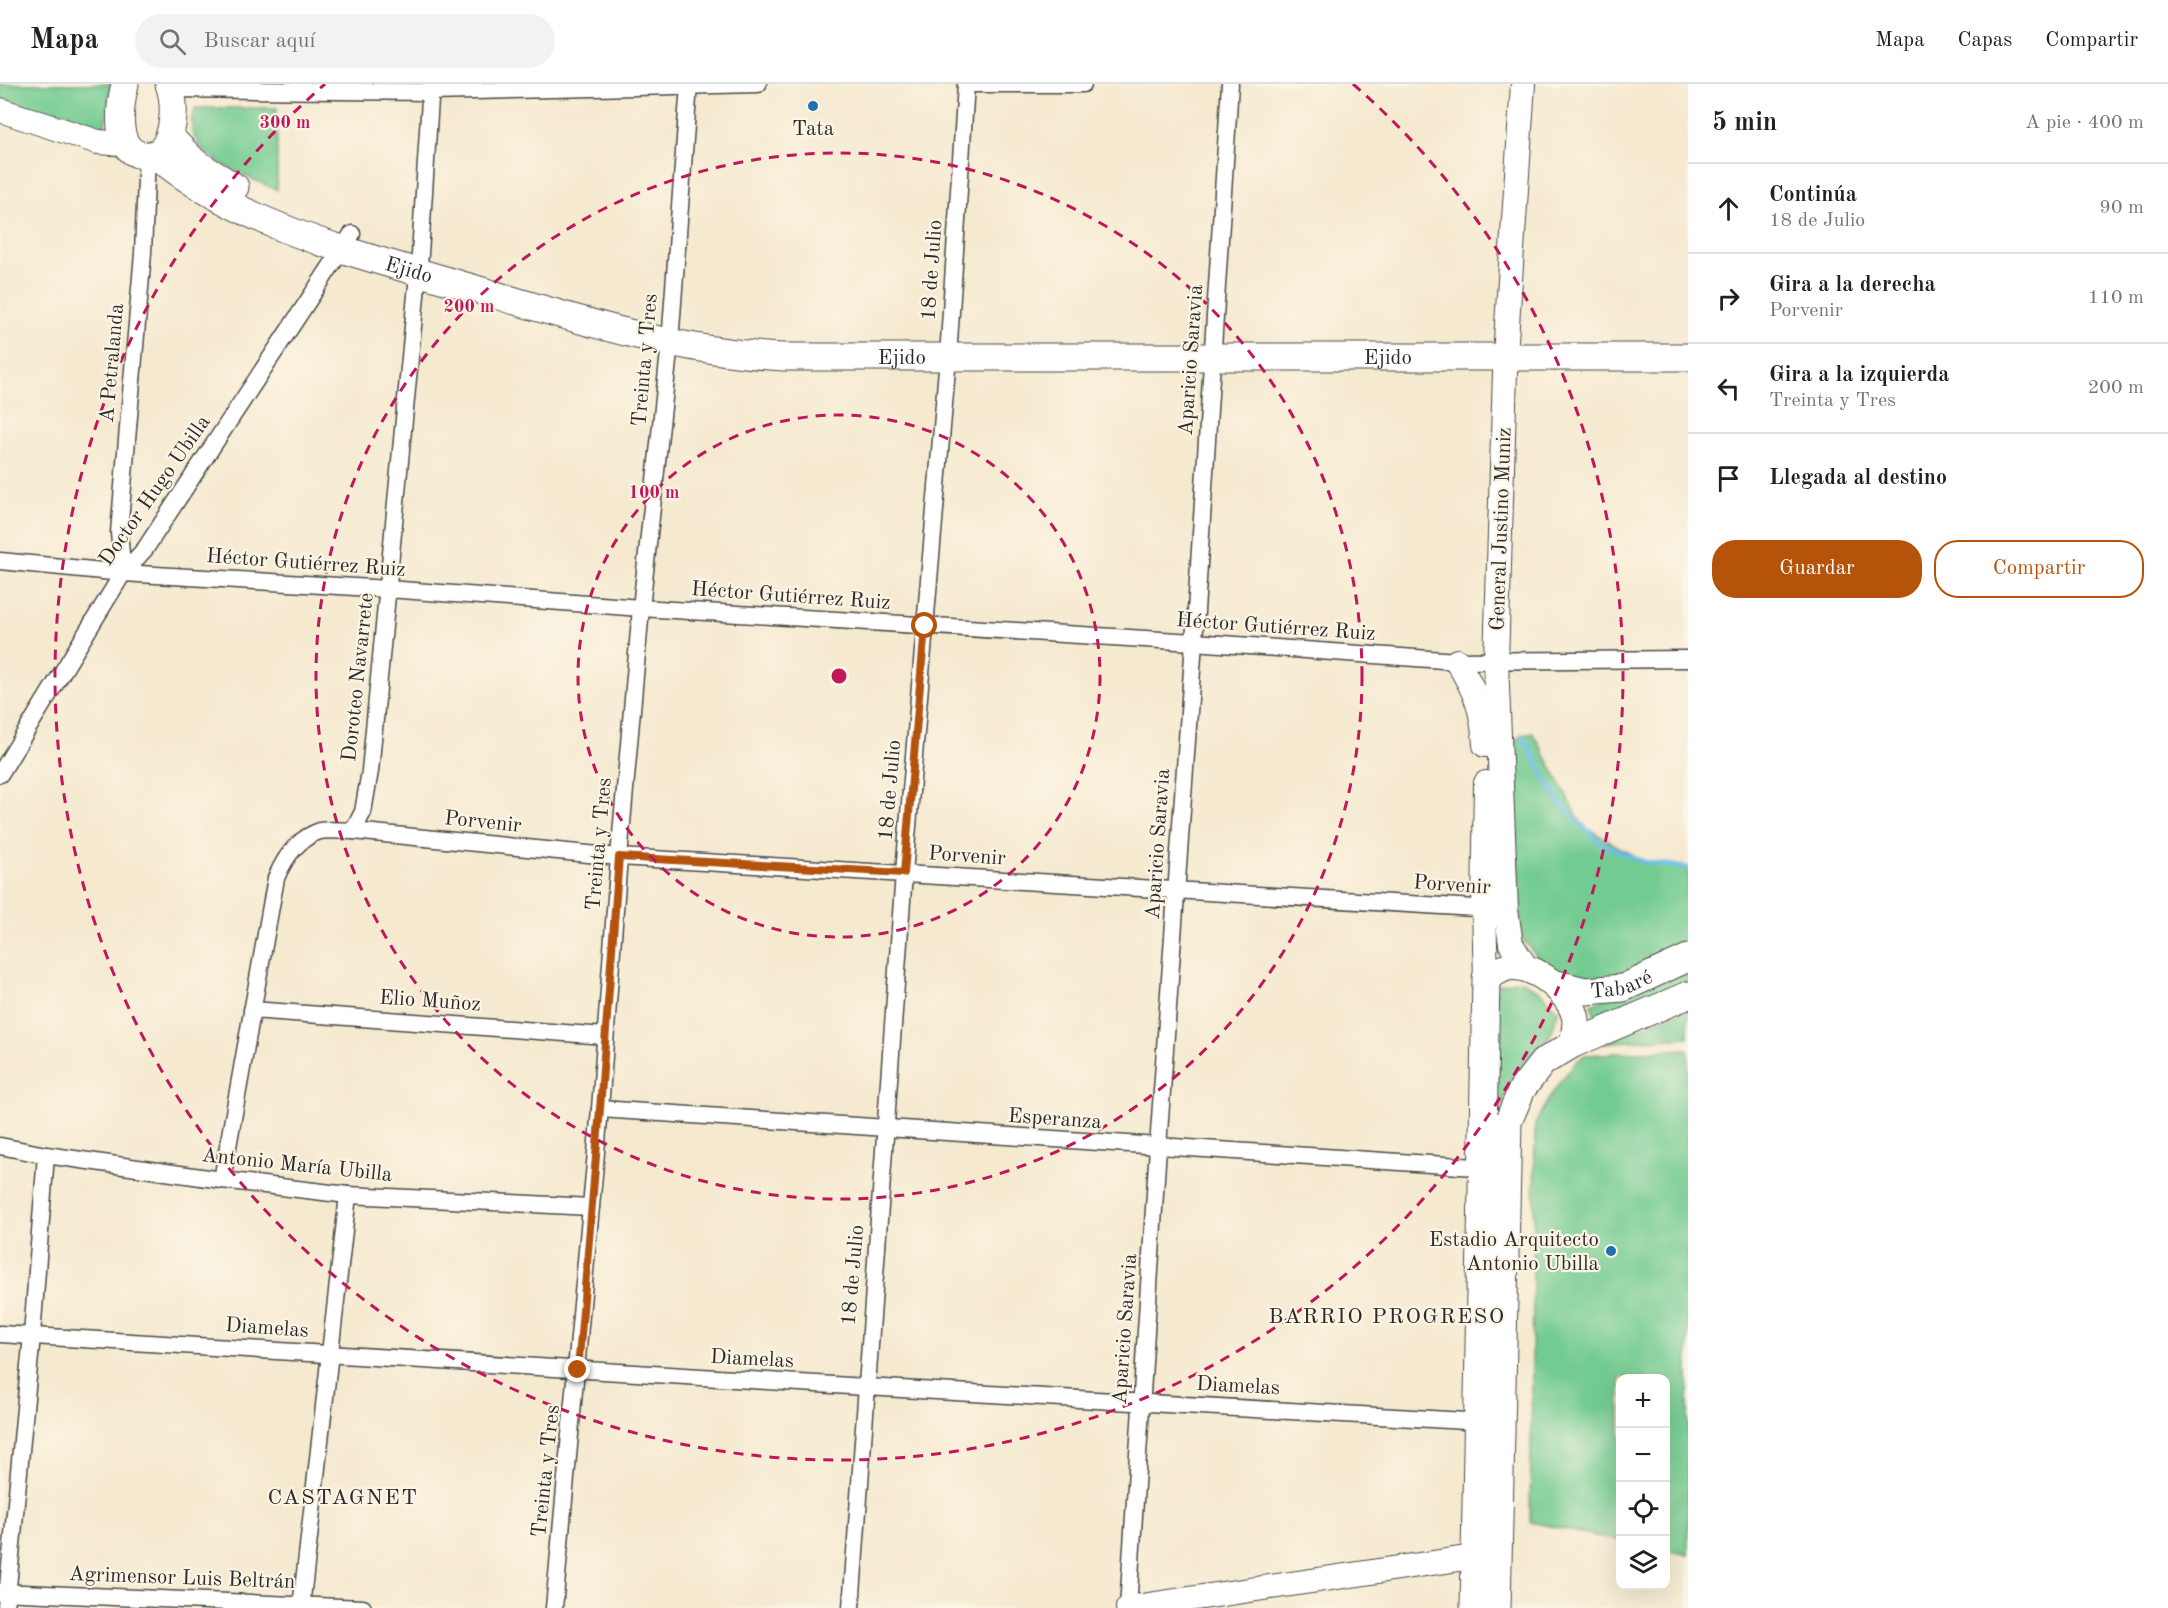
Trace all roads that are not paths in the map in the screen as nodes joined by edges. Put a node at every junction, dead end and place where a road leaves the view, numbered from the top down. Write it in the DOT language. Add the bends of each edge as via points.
graph roads {
  1 [pos="124,84"];
  2 [pos="689,84"];
  3 [pos="759,84"];
  4 [pos="966,84"];
  5 [pos="1083,84"];
  6 [pos="1230,84"];
  7 [pos="1523,84"];
  8 [pos="170,87"];
  9 [pos="430,88"];
  10 [pos="0,110"];
  11 [pos="149,148"];
  12 [pos="347,241"];
  13 [pos="419,263"];
  14 [pos="670,335"];
  15 [pos="1688,338"];
  16 [pos="948,349"];
  17 [pos="1213,349"];
  18 [pos="1505,349"];
  19 [pos="1688,357"];
  20 [pos="0,561"];
  21 [pos="123,573"];
  22 [pos="388,589"];
  23 [pos="641,608"];
  24 [pos="925,626"];
  25 [pos="1194,642"];
  26 [pos="1688,659"];
  27 [pos="1457,661"];
  28 [pos="1496,661"];
  29 [pos="0,774"];
  30 [pos="353,831"];
  31 [pos="619,857"];
  32 [pos="904,873"];
  33 [pos="1177,890"];
  34 [pos="1495,910"];
  35 [pos="1688,958"];
  36 [pos="1527,969"];
  37 [pos="1486,978"];
  38 [pos="1553,983"];
  39 [pos="1688,995"];
  40 [pos="252,1010"];
  41 [pos="605,1036"];
  42 [pos="1573,1044"];
  43 [pos="600,1109"];
  44 [pos="886,1129"];
  45 [pos="0,1146"];
  46 [pos="1158,1147"];
  47 [pos="46,1155"];
  48 [pos="1494,1168"];
  49 [pos="222,1180"];
  50 [pos="348,1195"];
  51 [pos="591,1207"];
  52 [pos="0,1334"];
  53 [pos="32,1335"];
  54 [pos="330,1354"];
  55 [pos="578,1370"];
  56 [pos="866,1387"];
  57 [pos="1142,1402"];
  58 [pos="1489,1422"];
  59 [pos="1486,1555"];
  60 [pos="4,1598"];
  61 [pos="301,1606"];
  62 [pos="363,1608"];
  63 [pos="554,1608"];
  64 [pos="851,1608"];
  65 [pos="1128,1608"];
  66 [pos="1474,1608"];
  67 [pos="1497,1608"];
  1 -- 11 [label="main road" via="121,135"];
  2 -- 3 [label="street"];
  2 -- 9 [label="street"];
  2 -- 14 [label="street, Treinta y Tres"];
  4 -- 5 [label="street"];
  4 -- 16 [label="street, 18 de Julio"];
  6 -- 17 [label="street, Aparicio Saravia"];
  7 -- 18 [label="street, General Justino Muniz"];
  8 -- 9 [label="street"];
  8 -- 11 [label="main road" via="172,114"];
  9 -- 13 [label="street, Doroteo Navarrete"];
  10 -- 11 [label="street" via="98,142"];
  11 -- 12 [label="main road, Ejido" via="196,163 244,192"];
  11 -- 21 [label="street, A Petralanda" via="119,533"];
  12 -- 13 [label="main road, Ejido"];
  12 -- 21 [label="street, Doctor Hugo Ubilla" via="145,549"];
  13 -- 14 [label="main road, Ejido" via="516,284"];
  13 -- 22 [label="street, Doroteo Navarrete"];
  14 -- 16 [label="main road, Ejido"];
  14 -- 23 [label="street, Treinta y Tres"];
  15 -- 18 [label="main road, Ejido"];
  16 -- 17 [label="main road, Ejido"];
  16 -- 24 [label="street, 18 de Julio"];
  17 -- 18 [label="main road, Ejido"];
  17 -- 25 [label="street, Aparicio Saravia"];
  18 -- 19 [label="main road, Ejido"];
  18 -- 28 [label="street, General Justino Muniz"];
  20 -- 21 [label="street, Héctor Gutiérrez Ruiz"];
  21 -- 22 [label="street, Héctor Gutiérrez Ruiz"];
  21 -- 29 [label="street, Doctor Hugo Ubilla"];
  22 -- 23 [label="street, Héctor Gutiérrez Ruiz"];
  22 -- 30 [label="street, Doroteo Navarrete" via="370,771 363,812"];
  23 -- 24 [label="street, Héctor Gutiérrez Ruiz"];
  23 -- 31 [label="street, Treinta y Tres"];
  24 -- 25 [label="street, Héctor Gutiérrez Ruiz"];
  24 -- 32 [label="street, 18 de Julio"];
  25 -- 27 [label="street, Héctor Gutiérrez Ruiz"];
  25 -- 33 [label="street, Aparicio Saravia"];
  26 -- 28 [label="street, Héctor Gutiérrez Ruiz"];
  27 -- 28 [label="street, Héctor Gutiérrez Ruiz"];
  27 -- 34 [label="street, General Justino Muniz" via="1473,689 1484,721"];
  28 -- 34 [label="street, General Justino Muniz"];
  30 -- 31 [label="street, Porvenir"];
  30 -- 40 [label="street" via="320,831 298,844 283,862 276,879"];
  31 -- 32 [label="street, Porvenir"];
  31 -- 41 [label="street, Treinta y Tres"];
  32 -- 33 [label="street, Porvenir"];
  32 -- 44 [label="street, 18 de Julio"];
  33 -- 34 [label="street, Porvenir"];
  33 -- 46 [label="street, Aparicio Saravia"];
  34 -- 36 [label="street, General Justino Muniz"];
  34 -- 37 [label="street, General Justino Muniz"];
  35 -- 38 [label="main road, Tabaré" via="1623,988 1586,991"];
  36 -- 37 [label="main road" via="1508,967"];
  36 -- 38 [label="main road"];
  37 -- 48 [label="main road"];
  38 -- 42 [label="main road" via="1568,998 1576,1020"];
  39 -- 42 [label="main road, Tabaré"];
  40 -- 41 [label="street, Elio Muñoz"];
  40 -- 49 [label="street"];
  41 -- 43 [label="street, Treinta y Tres"];
  42 -- 48 [label="main road, Tabaré" via="1543,1062 1522,1089"];
  43 -- 44 [label="street, Esperanza"];
  43 -- 51 [label="street, Treinta y Tres"];
  44 -- 46 [label="street, Esperanza"];
  44 -- 56 [label="street, 18 de Julio"];
  45 -- 47 [label="street, Antonio María Ubilla"];
  46 -- 48 [label="street, Esperanza"];
  46 -- 57 [label="street, Aparicio Saravia"];
  47 -- 49 [label="street, Antonio María Ubilla"];
  47 -- 53 [label="street"];
  48 -- 58 [label="main road"];
  49 -- 50 [label="street, Antonio María Ubilla"];
  50 -- 51 [label="street, Antonio María Ubilla"];
  50 -- 54 [label="street"];
  51 -- 55 [label="street, Treinta y Tres"];
  52 -- 53 [label="street, Diamelas"];
  53 -- 54 [label="street, Diamelas"];
  53 -- 60 [label="street"];
  54 -- 55 [label="street, Diamelas"];
  54 -- 61 [label="street"];
  55 -- 56 [label="street, Diamelas"];
  55 -- 63 [label="street, Treinta y Tres"];
  56 -- 57 [label="street, Diamelas"];
  56 -- 64 [label="street, 18 de Julio"];
  57 -- 58 [label="street, Diamelas"];
  57 -- 65 [label="street, Aparicio Saravia"];
  58 -- 59 [label="main road"];
  59 -- 65 [label="street"];
  59 -- 66 [label="main road"];
  59 -- 67 [label="main road"];
  60 -- 61 [label="street, Agrimensor Luis Beltrán"];
  61 -- 62 [label="street, Agrimensor Luis Beltrán"];
}
